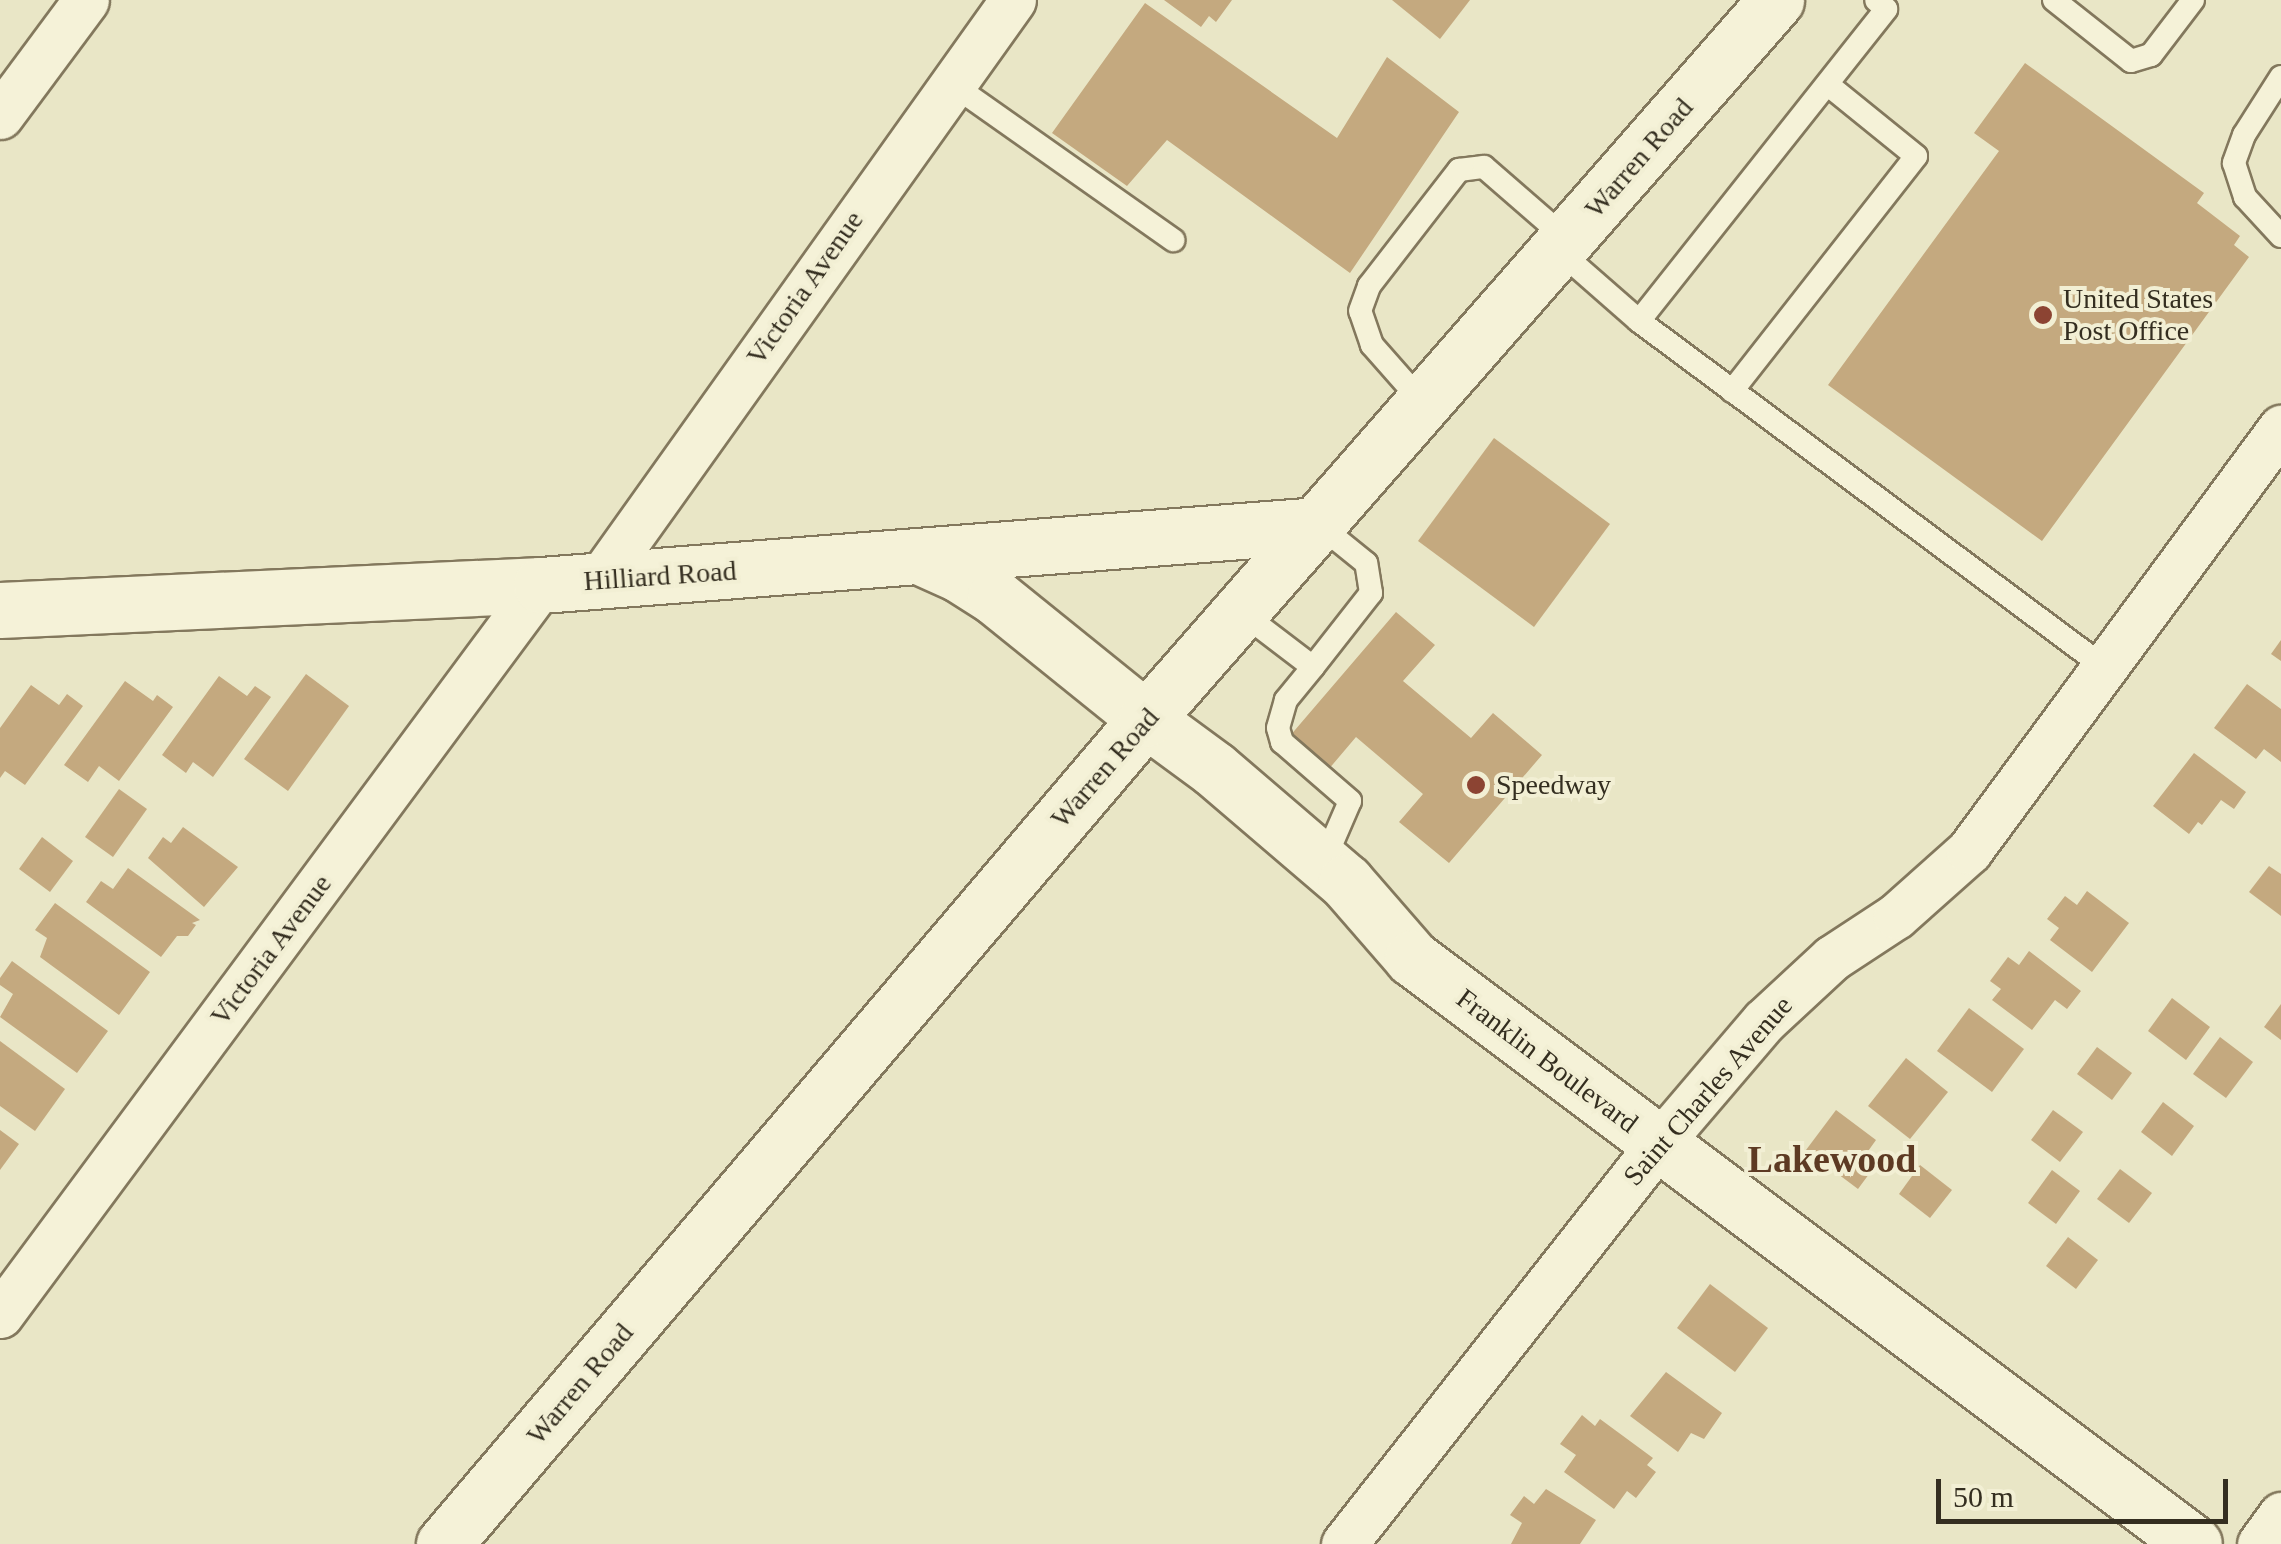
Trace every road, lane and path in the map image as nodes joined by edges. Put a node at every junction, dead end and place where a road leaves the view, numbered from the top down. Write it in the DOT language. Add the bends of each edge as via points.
graph roads {
  1 [pos="86,0"];
  2 [pos="1014,0"];
  3 [pos="1776,0"];
  4 [pos="1876,0"];
  5 [pos="2054,0"];
  6 [pos="2194,0"];
  7 [pos="2281,76"];
  8 [pos="952,84"];
  9 [pos="1827,84"];
  10 [pos="0,116"];
  11 [pos="2281,236"];
  12 [pos="1174,240"];
  13 [pos="1563,245"];
  14 [pos="1639,321"];
  15 [pos="1732,391"];
  16 [pos="1424,404"];
  17 [pos="2281,428"];
  18 [pos="1318,525"];
  19 [pos="920,556"];
  20 [pos="600,579"];
  21 [pos="542,585"];
  22 [pos="0,610"];
  23 [pos="1242,613"];
  24 [pos="2104,666"];
  25 [pos="1312,668"];
  26 [pos="1146,719"];
  27 [pos="1324,862"];
  28 [pos="1658,1145"];
  29 [pos="0,1315"];
  30 [pos="2281,1515"];
  31 [pos="444,1544"];
  32 [pos="1344,1544"];
  33 [pos="2194,1544"];
  34 [pos="2260,1544"];
  1 -- 10 [label="street"];
  2 -- 8 [label="street, Victoria Avenue"];
  3 -- 13 [label="main road, Warren Road"];
  4 -- 9 [label="lane" via="1886,10"];
  5 -- 6 [label="lane" via="2131,62 2151,55"];
  7 -- 11 [label="lane" via="2234,163 2245,197"];
  8 -- 12 [label="lane"];
  8 -- 20 [label="street, Victoria Avenue"];
  9 -- 14 [label="lane"];
  9 -- 15 [label="lane" via="1916,156"];
  13 -- 14 [label="lane"];
  13 -- 16 [label="main road, Warren Road"];
  13 -- 16 [label="lane" via="1484,167 1458,170 1369,286 1360,311 1372,345"];
  14 -- 15 [label="lane"];
  15 -- 24 [label="lane"];
  16 -- 18 [label="main road, Warren Road"];
  17 -- 24 [label="street, Saint Charles Avenue"];
  18 -- 19 [label="main road, Hilliard Road"];
  18 -- 23 [label="main road, Warren Road"];
  18 -- 25 [label="lane" via="1366,563 1372,593"];
  19 -- 20 [label="main road, Hilliard Road"];
  19 -- 26 [label="main road, Franklin Boulevard" via="996,597"];
  20 -- 21 [label="main road, Hilliard Road"];
  21 -- 22 [label="main road, Hilliard Road"];
  21 -- 29 [label="street, Victoria Avenue"];
  23 -- 25 [label="lane"];
  23 -- 26 [label="main road, Warren Road"];
  24 -- 28 [label="street, Saint Charles Avenue" via="1968,851 1896,916 1790,994"];
  25 -- 27 [label="lane" via="1286,700 1278,728 1282,742 1350,801"];
  26 -- 27 [label="main road, Franklin Boulevard"];
  26 -- 31 [label="main road, Warren Road"];
  27 -- 28 [label="main road, Franklin Boulevard" via="1412,958"];
  28 -- 32 [label="street, Saint Charles Avenue"];
  28 -- 33 [label="main road, Franklin Boulevard"];
  30 -- 34 [label="street"];
}
